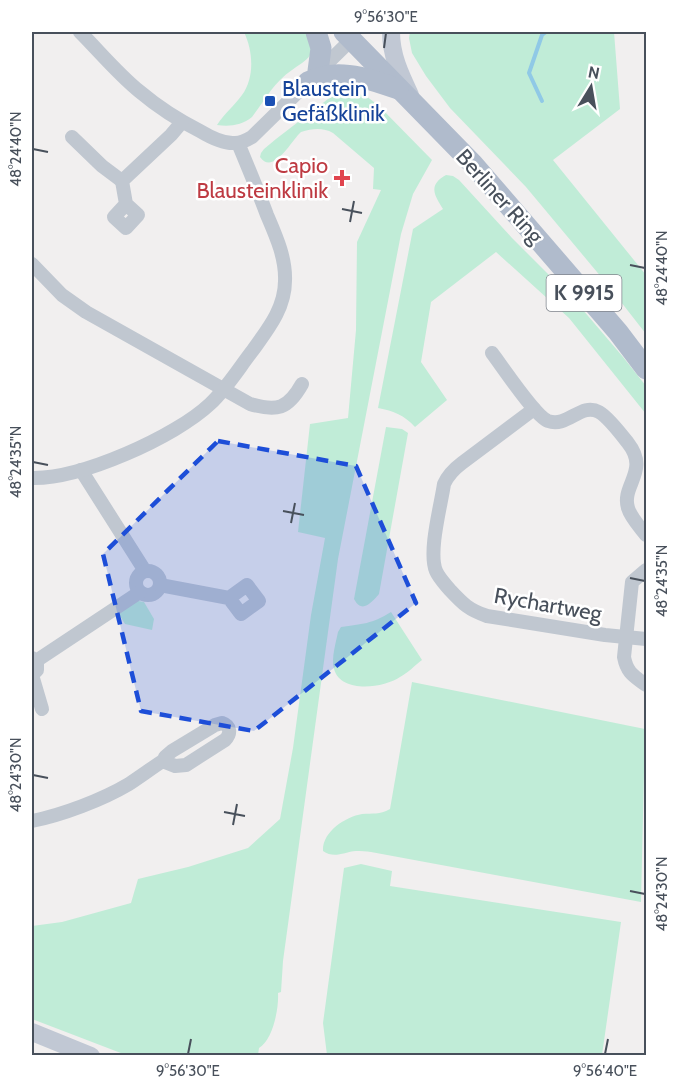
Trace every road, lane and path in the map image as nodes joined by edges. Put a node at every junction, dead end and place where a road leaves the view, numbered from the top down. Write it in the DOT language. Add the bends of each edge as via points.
graph roads {
  1 [pos="80,32"];
  2 [pos="316,32"];
  3 [pos="392,32"];
  4 [pos="352,34"];
  5 [pos="313,76"];
  6 [pos="407,96"];
  7 [pos="182,122"];
  8 [pos="72,137"];
  9 [pos="238,143"];
  10 [pos="122,181"];
  11 [pos="126,204"];
  12 [pos="32,264"];
  13 [pos="492,353"];
  14 [pos="646,369"];
  15 [pos="302,384"];
  16 [pos="223,390"];
  17 [pos="534,409"];
  18 [pos="81,470"];
  19 [pos="32,477"];
  20 [pos="646,535"];
  21 [pos="646,570"];
  22 [pos="145,572"];
  23 [pos="160,585"];
  24 [pos="140,592"];
  25 [pos="230,598"];
  26 [pos="626,638"];
  27 [pos="646,639"];
  28 [pos="34,659"];
  29 [pos="646,685"];
  30 [pos="42,709"];
  31 [pos="164,760"];
  32 [pos="32,821"];
  33 [pos="32,1032"];
  34 [pos="91,1056"];
  1 -- 7 [label="street" via="137,89"];
  2 -- 5 [label="main road" via="321,48"];
  3 -- 6 [label="street" via="394,59"];
  4 -- 5 [label="street"];
  4 -- 6 [label="main road, Berliner Ring / K 9915"];
  5 -- 6 [label="main road" via="374,80"];
  5 -- 9 [label="street" via="252,137"];
  6 -- 14 [label="main road, Berliner Ring / K 9915" via="473,164"];
  7 -- 9 [label="street" via="227,143"];
  7 -- 10 [label="street"];
  8 -- 10 [label="street"];
  9 -- 16 [label="street" via="282,254 286,280 281,307 273,321"];
  10 -- 11 [label="street"];
  12 -- 16 [label="street" via="75,305"];
  13 -- 17 [label="street"];
  15 -- 16 [label="street" via="289,403 271,408 250,404"];
  16 -- 18 [label="street" via="186,423 140,447"];
  17 -- 20 [label="street" via="546,420 557,422 592,409 601,413 636,458 627,507"];
  17 -- 26 [label="street, Rychartweg" via="447,478 433,551 437,574 463,604 487,616"];
  18 -- 19 [label="street"];
  18 -- 22 [label="street"];
  21 -- 26 [label="street, Rychartweg" via="632,582"];
  22 -- 23 [label="street" via="156,574"];
  22 -- 24 [label="street" via="138,576 136,585"];
  23 -- 24 [label="street" via="154,593"];
  23 -- 25 [label="street"];
  24 -- 28 [label="street"];
  26 -- 27 [label="street, Rychartweg"];
  26 -- 29 [label="street, Rychartweg" via="626,667"];
  28 -- 30 [label="street" via="38,667 32,675"];
  31 -- 32 [label="street" via="108,794"];
  33 -- 34 [label="street"];
}
